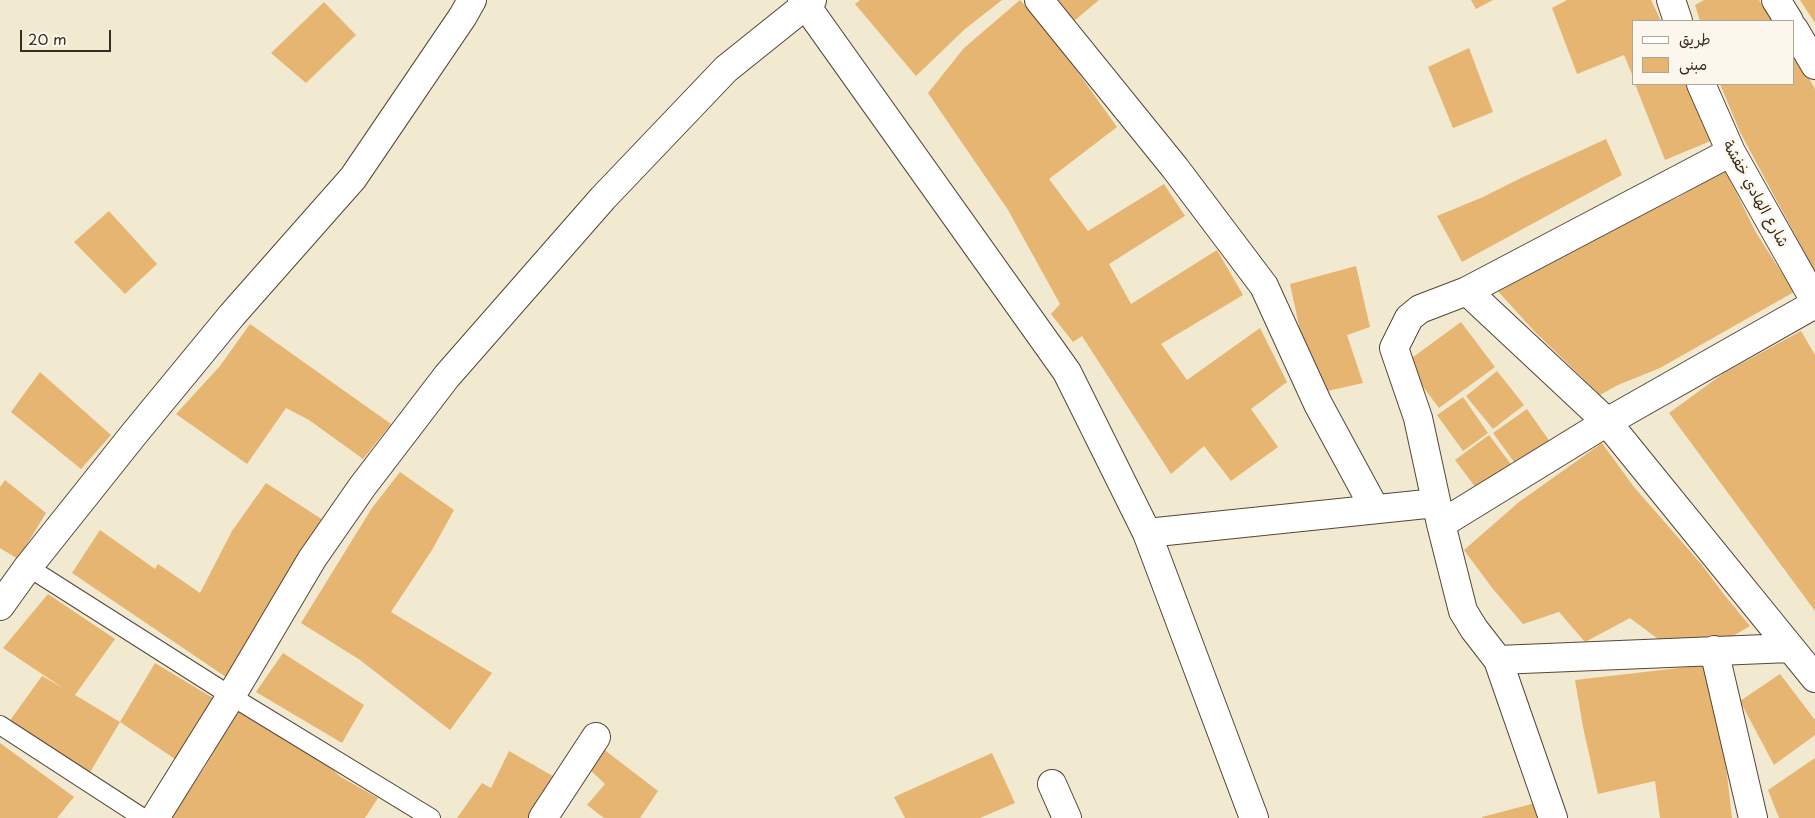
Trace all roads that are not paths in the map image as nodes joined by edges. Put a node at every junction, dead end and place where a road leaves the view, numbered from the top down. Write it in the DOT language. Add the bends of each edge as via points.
graph roads {
  1 [pos="472,0"];
  2 [pos="1039,0"];
  3 [pos="1671,0"];
  4 [pos="1776,0"];
  5 [pos="807,2"];
  6 [pos="1678,20"];
  7 [pos="1788,20"];
  8 [pos="1795,31"];
  9 [pos="1815,65"];
  10 [pos="1701,85"];
  11 [pos="1730,152"];
  12 [pos="1467,291"];
  13 [pos="1815,302"];
  14 [pos="1607,422"];
  15 [pos="1375,509"];
  16 [pos="1438,513"];
  17 [pos="1147,533"];
  18 [pos="28,567"];
  19 [pos="0,606"];
  20 [pos="1790,648"];
  21 [pos="1714,650"];
  22 [pos="1498,660"];
  23 [pos="1815,678"];
  24 [pos="231,696"];
  25 [pos="0,725"];
  26 [pos="596,737"];
  27 [pos="1052,784"];
  28 [pos="143,818"];
  29 [pos="155,818"];
  30 [pos="431,818"];
  31 [pos="543,818"];
  32 [pos="1067,818"];
  33 [pos="1254,818"];
  34 [pos="1553,818"];
  35 [pos="1753,818"];
  1 -- 18 [label="street" via="353,178 232,315"];
  2 -- 15 [label="street" via="1175,168 1264,286 1318,404"];
  3 -- 6 [label="street"];
  4 -- 7 [label="street"];
  5 -- 17 [label="street" via="1068,372"];
  5 -- 24 [label="street" via="726,69 603,198 447,376 362,487 312,559"];
  8 -- 9 [label="street"];
  10 -- 11 [label="street, شارع الهادي خفشة"];
  11 -- 12 [label="street"];
  11 -- 13 [label="street, شارع الهادي خفشة"];
  12 -- 14 [label="street"];
  12 -- 16 [label="street" via="1420,309 1409,318 1394,348 1418,418"];
  13 -- 14 [label="street"];
  14 -- 16 [label="street"];
  14 -- 20 [label="street"];
  15 -- 16 [label="street"];
  15 -- 17 [label="street"];
  16 -- 22 [label="street" via="1463,611"];
  17 -- 33 [label="street"];
  18 -- 19 [label="street"];
  18 -- 24 [label="lane"];
  20 -- 21 [label="street"];
  20 -- 23 [label="street"];
  21 -- 22 [label="street"];
  21 -- 35 [label="street"];
  22 -- 34 [label="street"];
  24 -- 29 [label="street"];
  24 -- 30 [label="lane"];
  25 -- 28 [label="lane"];
  26 -- 31 [label="street"];
  27 -- 32 [label="street"];
}
